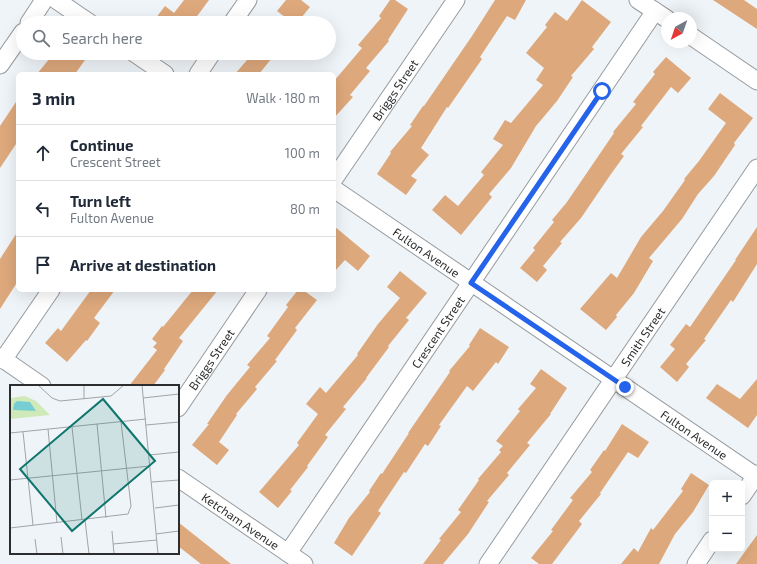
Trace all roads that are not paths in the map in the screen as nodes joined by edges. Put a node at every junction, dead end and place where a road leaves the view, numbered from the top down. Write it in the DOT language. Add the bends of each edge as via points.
graph roads {
  1 [pos="44,0"];
  2 [pos="56,0"];
  3 [pos="248,0"];
  4 [pos="456,0"];
  5 [pos="638,0"];
  6 [pos="661,15"];
  7 [pos="34,16"];
  8 [pos="80,16"];
  9 [pos="237,16"];
  10 [pos="697,40"];
  11 [pos="16,41"];
  12 [pos="144,60"];
  13 [pos="207,60"];
  14 [pos="1,61"];
  15 [pos="162,72"];
  16 [pos="199,72"];
  17 [pos="757,81"];
  18 [pos="757,168"];
  19 [pos="336,176"];
  20 [pos="336,190"];
  21 [pos="471,283"];
  22 [pos="50,292"];
  23 [pos="257,292"];
  24 [pos="2,359"];
  25 [pos="613,379"];
  26 [pos="41,385"];
  27 [pos="179,407"];
  28 [pos="757,476"];
  29 [pos="179,479"];
  30 [pos="745,492"];
  31 [pos="709,544"];
  32 [pos="288,553"];
  33 [pos="304,564"];
  34 [pos="488,564"];
  35 [pos="696,564"];
  1 -- 7 [label="street"];
  2 -- 8 [label="street"];
  3 -- 9 [label="street"];
  4 -- 19 [label="street, Briggs Street"];
  5 -- 6 [label="street"];
  6 -- 21 [label="street, Crescent Street"];
  10 -- 17 [label="street"];
  11 -- 14 [label="street"];
  12 -- 15 [label="street"];
  13 -- 16 [label="street"];
  18 -- 25 [label="street, Smith Street"];
  20 -- 21 [label="street, Fulton Avenue"];
  21 -- 25 [label="street, Fulton Avenue"];
  21 -- 32 [label="street, Crescent Street"];
  22 -- 24 [label="street"];
  23 -- 27 [label="street, Briggs Street"];
  24 -- 26 [label="street"];
  25 -- 28 [label="street, Fulton Avenue"];
  25 -- 34 [label="street, Smith Street"];
  28 -- 30 [label="street"];
  29 -- 32 [label="street, Ketcham Avenue"];
  31 -- 35 [label="street"];
  32 -- 33 [label="street, Ketcham Avenue"];
}
